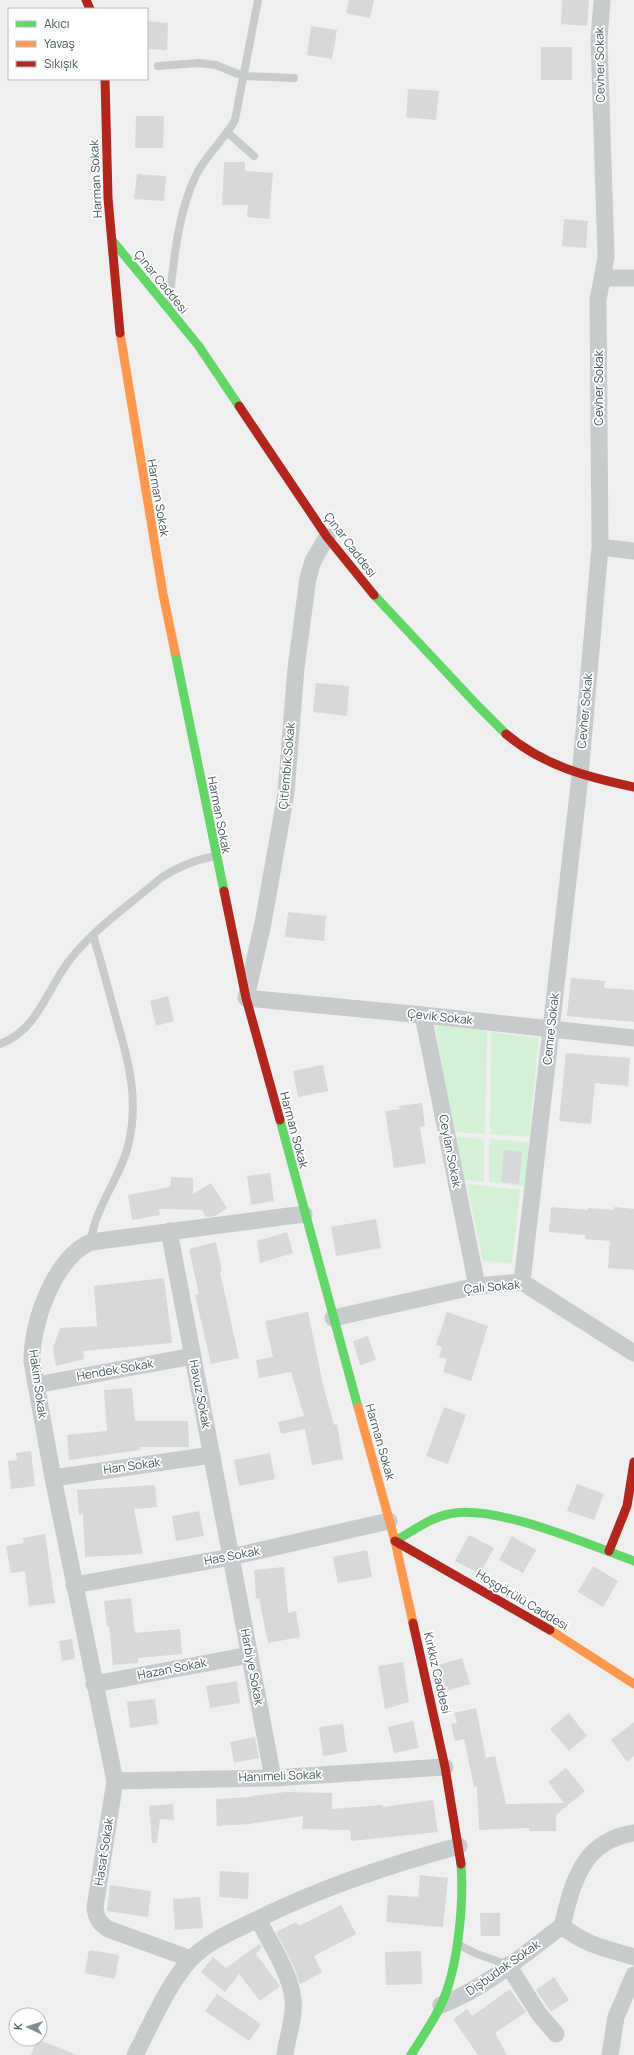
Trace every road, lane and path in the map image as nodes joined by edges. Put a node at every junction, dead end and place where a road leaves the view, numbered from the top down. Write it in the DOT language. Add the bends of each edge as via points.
graph roads {
  1 [pos="258,0"];
  2 [pos="602,0"];
  3 [pos="158,66"];
  4 [pos="243,76"];
  5 [pos="294,78"];
  6 [pos="105,80"];
  7 [pos="228,133"];
  8 [pos="254,156"];
  9 [pos="112,240"];
  10 [pos="602,278"];
  11 [pos="634,278"];
  12 [pos="168,310"];
  13 [pos="327,537"];
  14 [pos="600,547"];
  15 [pos="634,551"];
  16 [pos="580,776"];
  17 [pos="634,788"];
  18 [pos="215,856"];
  19 [pos="93,935"];
  20 [pos="246,998"];
  21 [pos="423,1015"];
  22 [pos="551,1030"];
  23 [pos="634,1038"];
  24 [pos="0,1044"];
  25 [pos="304,1214"];
  26 [pos="169,1231"];
  27 [pos="91,1242"];
  28 [pos="522,1282"];
  29 [pos="477,1286"];
  30 [pos="333,1318"];
  31 [pos="634,1353"];
  32 [pos="193,1356"];
  33 [pos="36,1385"];
  34 [pos="212,1455"];
  35 [pos="634,1462"];
  36 [pos="53,1478"];
  37 [pos="389,1521"];
  38 [pos="395,1541"];
  39 [pos="609,1551"];
  40 [pos="231,1556"];
  41 [pos="634,1561"];
  42 [pos="74,1585"];
  43 [pos="250,1655"];
  44 [pos="94,1684"];
  45 [pos="634,1684"];
  46 [pos="445,1767"];
  47 [pos="273,1778"];
  48 [pos="115,1781"];
  49 [pos="634,1833"];
  50 [pos="458,1846"];
  51 [pos="258,1919"];
  52 [pos="562,1926"];
  53 [pos="456,1943"];
  54 [pos="634,1957"];
  55 [pos="190,1959"];
  56 [pos="508,1965"];
  57 [pos="634,1975"];
  58 [pos="440,2005"];
  59 [pos="556,2034"];
  60 [pos="136,2055"];
  61 [pos="285,2055"];
  62 [pos="411,2055"];
  63 [pos="610,2055"];
  1 -- 4 [label="lane"];
  2 -- 10 [label="street, Cevher Sokak" via="599,39 606,257"];
  3 -- 4 [label="lane" via="199,63 216,65"];
  4 -- 5 [label="lane"];
  4 -- 7 [label="lane" via="235,120"];
  6 -- 9 [label="street, Harman Sokak" via="106,155"];
  7 -- 8 [label="lane"];
  7 -- 12 [label="lane" via="212,149 196,175 183,210 176,242"];
  9 -- 12 [label="street, Çınar Caddesi"];
  9 -- 18 [label="street, Harman Sokak" via="128,396 162,594"];
  10 -- 11 [label="street"];
  10 -- 14 [label="street, Cevher Sokak" via="598,310"];
  12 -- 13 [label="street, Çınar Caddesi" via="202,352"];
  13 -- 16 [label="street, Çınar Caddesi" via="379,602 511,737 540,759"];
  13 -- 20 [label="street, Çitlembik Sokak" via="313,561 308,578 296,668 286,794 266,910"];
  14 -- 15 [label="street"];
  14 -- 16 [label="street, Cevher Sokak"];
  16 -- 17 [label="street, Çınar Caddesi"];
  16 -- 22 [label="street, Cemre Sokak"];
  18 -- 19 [label="lane" via="187,863 173,870"];
  18 -- 20 [label="street, Harman Sokak"];
  19 -- 24 [label="lane" via="71,958 28,1026 14,1038"];
  19 -- 27 [label="lane" via="130,1067 133,1099 131,1130 124,1159 93,1228"];
  20 -- 21 [label="street, Çevik Sokak"];
  20 -- 25 [label="street, Harman Sokak"];
  21 -- 22 [label="street, Çevik Sokak"];
  21 -- 29 [label="street, Ceylan Sokak"];
  22 -- 23 [label="street, Çevik Sokak"];
  22 -- 28 [label="street, Cemre Sokak"];
  25 -- 26 [label="street, Hakim Sokak"];
  25 -- 30 [label="street, Harman Sokak"];
  26 -- 27 [label="street, Hakim Sokak"];
  26 -- 32 [label="street, Havuz Sokak"];
  27 -- 33 [label="street, Hakim Sokak" via="80,1246 63,1266 40,1311 32,1348"];
  28 -- 29 [label="street, Çalı Sokak"];
  28 -- 31 [label="street, Çalı Sokak"];
  29 -- 30 [label="street, Çalı Sokak"];
  30 -- 37 [label="street, Harman Sokak"];
  32 -- 33 [label="street, Hendek Sokak"];
  32 -- 34 [label="street, Havuz Sokak"];
  33 -- 36 [label="street, Hakim Sokak"];
  34 -- 36 [label="street, Han Sokak"];
  34 -- 40 [label="street, Havuz Sokak"];
  35 -- 39 [label="street" via="626,1506"];
  36 -- 42 [label="street, Hakim Sokak"];
  37 -- 38 [label="street, Harman Sokak"];
  37 -- 40 [label="street, Has Sokak"];
  38 -- 39 [label="street" via="434,1518 474,1511 524,1522"];
  38 -- 45 [label="street, Hoşgörülü Caddesi" via="514,1609"];
  38 -- 46 [label="street, Kırkkız Caddesi"];
  39 -- 41 [label="street"];
  40 -- 42 [label="street, Has Sokak"];
  40 -- 43 [label="street, Harbiye Sokak"];
  42 -- 44 [label="street, Hakim Sokak"];
  43 -- 44 [label="street, Hazan Sokak"];
  43 -- 47 [label="street, Harbiye Sokak"];
  44 -- 48 [label="street, Hasat Sokak"];
  46 -- 47 [label="street, Hanımeli Sokak"];
  46 -- 50 [label="street, Kırkkız Caddesi"];
  47 -- 48 [label="street, Hanımeli Sokak"];
  48 -- 55 [label="street, Hasat Sokak" via="96,1916 108,1929"];
  49 -- 52 [label="street" via="618,1836 596,1848 585,1860 573,1884"];
  50 -- 51 [label="street" via="354,1877 291,1902"];
  50 -- 53 [label="street, Kırkkız Caddesi" via="461,1906"];
  51 -- 55 [label="street" via="216,1940"];
  51 -- 61 [label="street" via="291,1988 293,2001"];
  52 -- 54 [label="street" via="591,1945"];
  52 -- 56 [label="street, Dişbudak Sokak"];
  53 -- 56 [label="lane"];
  53 -- 58 [label="street, Kırkkız Caddesi" via="452,1973"];
  55 -- 60 [label="street" via="174,1982"];
  56 -- 58 [label="street, Dişbudak Sokak" via="472,1990"];
  56 -- 59 [label="street" via="539,2014"];
  57 -- 63 [label="street" via="616,2017"];
  58 -- 62 [label="street, Kırkkız Caddesi"];
}
